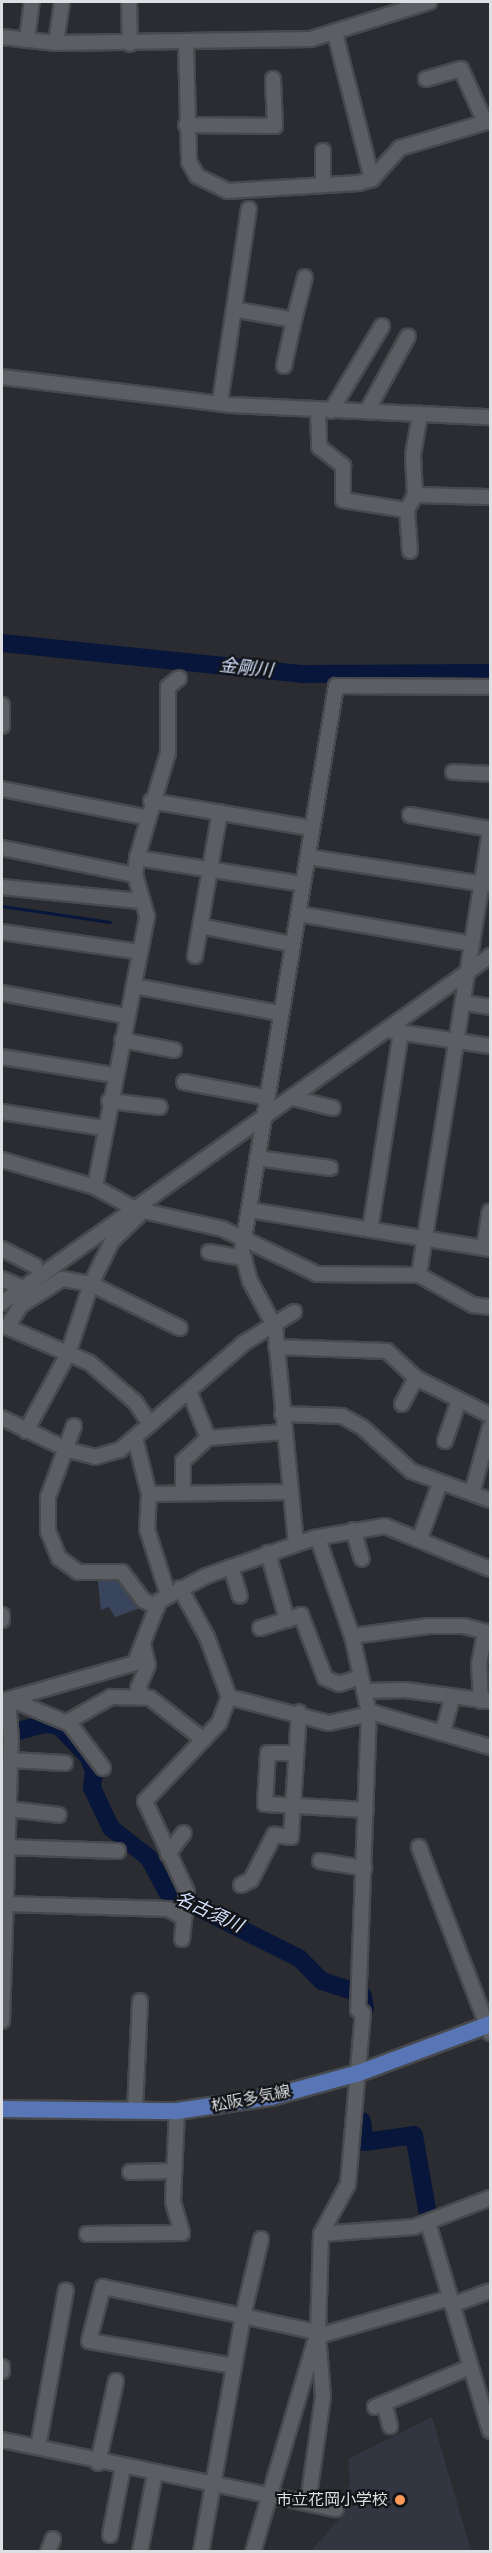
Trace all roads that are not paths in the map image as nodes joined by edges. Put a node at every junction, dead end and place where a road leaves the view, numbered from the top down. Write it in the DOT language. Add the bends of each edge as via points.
graph roads {
  1 [pos="32,2"];
  2 [pos="62,2"];
  3 [pos="129,2"];
  4 [pos="429,2"];
  5 [pos="334,33"];
  6 [pos="2,37"];
  7 [pos="27,40"];
  8 [pos="56,43"];
  9 [pos="130,44"];
  10 [pos="186,44"];
  11 [pos="273,79"];
  12 [pos="426,79"];
  13 [pos="488,121"];
  14 [pos="186,124"];
  15 [pos="323,151"];
  16 [pos="372,179"];
  17 [pos="323,184"];
  18 [pos="249,209"];
  19 [pos="305,277"];
  20 [pos="238,310"];
  21 [pos="294,320"];
  22 [pos="382,327"];
  23 [pos="408,336"];
  24 [pos="284,366"];
  25 [pos="2,377"];
  26 [pos="220,402"];
  27 [pos="325,410"];
  28 [pos="367,411"];
  29 [pos="420,414"];
  30 [pos="490,417"];
  31 [pos="415,495"];
  32 [pos="490,497"];
  33 [pos="407,510"];
  34 [pos="410,551"];
  35 [pos="179,678"];
  36 [pos="490,687"];
  37 [pos="2,705"];
  38 [pos="2,726"];
  39 [pos="453,772"];
  40 [pos="490,774"];
  41 [pos="2,789"];
  42 [pos="151,801"];
  43 [pos="220,812"];
  44 [pos="410,815"];
  45 [pos="145,817"];
  46 [pos="311,828"];
  47 [pos="490,830"];
  48 [pos="2,848"];
  49 [pos="308,857"];
  50 [pos="137,858"];
  51 [pos="209,872"];
  52 [pos="135,875"];
  53 [pos="303,884"];
  54 [pos="486,885"];
  55 [pos="2,887"];
  56 [pos="140,901"];
  57 [pos="299,914"];
  58 [pos="200,926"];
  59 [pos="2,932"];
  60 [pos="292,944"];
  61 [pos="472,944"];
  62 [pos="140,952"];
  63 [pos="195,956"];
  64 [pos="490,956"];
  65 [pos="467,973"];
  66 [pos="134,986"];
  67 [pos="2,993"];
  68 [pos="465,1004"];
  69 [pos="490,1007"];
  70 [pos="279,1013"];
  71 [pos="126,1016"];
  72 [pos="387,1030"];
  73 [pos="401,1032"];
  74 [pos="122,1040"];
  75 [pos="457,1041"];
  76 [pos="490,1046"];
  77 [pos="174,1050"];
  78 [pos="2,1057"];
  79 [pos="113,1075"];
  80 [pos="184,1082"];
  81 [pos="264,1097"];
  82 [pos="293,1098"];
  83 [pos="109,1101"];
  84 [pos="160,1107"];
  85 [pos="333,1108"];
  86 [pos="2,1112"];
  87 [pos="263,1119"];
  88 [pos="103,1128"];
  89 [pos="257,1158"];
  90 [pos="2,1160"];
  91 [pos="330,1168"];
  92 [pos="95,1187"];
  93 [pos="135,1209"];
  94 [pos="249,1210"];
  95 [pos="490,1210"];
  96 [pos="370,1230"];
  97 [pos="242,1237"];
  98 [pos="425,1238"];
  99 [pos="487,1248"];
  100 [pos="2,1249"];
  101 [pos="209,1252"];
  102 [pos="244,1258"];
  103 [pos="35,1266"];
  104 [pos="419,1275"];
  105 [pos="2,1279"];
  106 [pos="91,1284"];
  107 [pos="23,1288"];
  108 [pos="2,1304"];
  109 [pos="490,1308"];
  110 [pos="294,1312"];
  111 [pos="274,1327"];
  112 [pos="180,1328"];
  113 [pos="4,1332"];
  114 [pos="276,1347"];
  115 [pos="68,1354"];
  116 [pos="416,1378"];
  117 [pos="189,1391"];
  118 [pos="458,1403"];
  119 [pos="402,1404"];
  120 [pos="282,1414"];
  121 [pos="490,1415"];
  122 [pos="2,1418"];
  123 [pos="149,1422"];
  124 [pos="74,1426"];
  125 [pos="490,1427"];
  126 [pos="26,1431"];
  127 [pos="284,1432"];
  128 [pos="135,1438"];
  129 [pos="208,1438"];
  130 [pos="445,1442"];
  131 [pos="64,1448"];
  132 [pos="440,1483"];
  133 [pos="289,1492"];
  134 [pos="183,1493"];
  135 [pos="472,1493"];
  136 [pos="149,1494"];
  137 [pos="490,1500"];
  138 [pos="353,1530"];
  139 [pos="420,1538"];
  140 [pos="318,1539"];
  141 [pos="296,1544"];
  142 [pos="268,1553"];
  143 [pos="362,1559"];
  144 [pos="231,1567"];
  145 [pos="490,1569"];
  146 [pos="174,1591"];
  147 [pos="240,1596"];
  148 [pos="157,1607"];
  149 [pos="2,1615"];
  150 [pos="2,1620"];
  151 [pos="287,1620"];
  152 [pos="260,1628"];
  153 [pos="488,1633"];
  154 [pos="352,1636"];
  155 [pos="144,1648"];
  156 [pos="363,1684"];
  157 [pos="229,1697"];
  158 [pos="145,1698"];
  159 [pos="452,1698"];
  160 [pos="7,1700"];
  161 [pos="486,1701"];
  162 [pos="299,1712"];
  163 [pos="369,1713"];
  164 [pos="67,1722"];
  165 [pos="444,1728"];
  166 [pos="204,1740"];
  167 [pos="490,1747"];
  168 [pos="296,1753"];
  169 [pos="11,1760"];
  170 [pos="65,1762"];
  171 [pos="103,1768"];
  172 [pos="293,1805"];
  173 [pos="9,1809"];
  174 [pos="366,1810"];
  175 [pos="59,1815"];
  176 [pos="184,1833"];
  177 [pos="8,1847"];
  178 [pos="419,1847"];
  179 [pos="118,1851"];
  180 [pos="168,1854"];
  181 [pos="320,1861"];
  182 [pos="364,1868"];
  183 [pos="241,1886"];
  184 [pos="6,1904"];
  185 [pos="185,1915"];
  186 [pos="182,1939"];
  187 [pos="140,2001"];
  188 [pos="2,2021"];
  189 [pos="489,2028"];
  190 [pos="358,2073"];
  191 [pos="2,2109"];
  192 [pos="135,2111"];
  193 [pos="177,2111"];
  194 [pos="174,2171"];
  195 [pos="130,2172"];
  196 [pos="490,2198"];
  197 [pos="428,2223"];
  198 [pos="87,2234"];
  199 [pos="321,2234"];
  200 [pos="261,2239"];
  201 [pos="66,2290"];
  202 [pos="490,2291"];
  203 [pos="451,2302"];
  204 [pos="243,2316"];
  205 [pos="318,2331"];
  206 [pos="234,2366"];
  207 [pos="470,2367"];
  208 [pos="116,2381"];
  209 [pos="390,2426"];
  210 [pos="490,2431"];
  211 [pos="2,2440"];
  212 [pos="38,2448"];
  213 [pos="98,2463"];
  214 [pos="123,2467"];
  215 [pos="156,2473"];
  216 [pos="215,2484"];
  217 [pos="269,2496"];
  218 [pos="308,2502"];
  219 [pos="336,2509"];
  220 [pos="110,2535"];
  221 [pos="140,2552"];
  222 [pos="201,2552"];
  223 [pos="253,2552"];
  1 -- 7 [label="street"];
  2 -- 8 [label="street"];
  3 -- 9 [label="street"];
  4 -- 5 [label="street"];
  5 -- 10 [label="street" via="311,39"];
  5 -- 16 [label="street"];
  6 -- 7 [label="street"];
  7 -- 8 [label="street"];
  8 -- 9 [label="street"];
  9 -- 10 [label="street"];
  10 -- 14 [label="street"];
  11 -- 14 [label="street" via="275,126"];
  12 -- 13 [label="street" via="461,69"];
  13 -- 16 [label="street" via="400,148"];
  14 -- 17 [label="street" via="189,162 197,176 214,185 246,193"];
  15 -- 17 [label="street"];
  16 -- 17 [label="street"];
  18 -- 20 [label="street"];
  19 -- 21 [label="street"];
  20 -- 21 [label="street"];
  20 -- 26 [label="street"];
  21 -- 24 [label="street"];
  22 -- 27 [label="street"];
  23 -- 28 [label="street"];
  25 -- 26 [label="street"];
  26 -- 27 [label="street"];
  27 -- 28 [label="street"];
  27 -- 33 [label="street" via="319,447 343,466 343,500"];
  28 -- 29 [label="street"];
  29 -- 30 [label="street"];
  29 -- 31 [label="street" via="413,454"];
  31 -- 32 [label="street"];
  31 -- 33 [label="street"];
  33 -- 34 [label="street"];
  35 -- 42 [label="street" via="168,687 168,753"];
  36 -- 46 [label="street" via="336,686"];
  37 -- 38 [label="street"];
  39 -- 40 [label="street"];
  41 -- 45 [label="street"];
  42 -- 43 [label="street"];
  42 -- 45 [label="street"];
  43 -- 46 [label="street"];
  43 -- 51 [label="street"];
  44 -- 47 [label="street"];
  45 -- 50 [label="street"];
  46 -- 49 [label="street"];
  47 -- 54 [label="street"];
  48 -- 52 [label="street"];
  49 -- 53 [label="street"];
  49 -- 54 [label="street"];
  50 -- 51 [label="street"];
  50 -- 52 [label="street"];
  51 -- 53 [label="street"];
  51 -- 58 [label="street"];
  52 -- 56 [label="street"];
  53 -- 57 [label="street"];
  54 -- 61 [label="street"];
  55 -- 56 [label="street"];
  56 -- 62 [label="street" via="147,916"];
  57 -- 60 [label="street"];
  57 -- 61 [label="street"];
  58 -- 60 [label="street"];
  58 -- 63 [label="street"];
  59 -- 62 [label="street"];
  60 -- 70 [label="street"];
  61 -- 65 [label="street"];
  62 -- 66 [label="street"];
  64 -- 65 [label="street"];
  65 -- 68 [label="street"];
  65 -- 72 [label="street"];
  66 -- 70 [label="street"];
  66 -- 71 [label="street"];
  67 -- 71 [label="street"];
  68 -- 69 [label="street"];
  68 -- 75 [label="street"];
  70 -- 81 [label="street"];
  71 -- 74 [label="street"];
  72 -- 73 [label="street"];
  72 -- 82 [label="street"];
  73 -- 75 [label="street"];
  73 -- 96 [label="street"];
  74 -- 77 [label="street"];
  74 -- 79 [label="street"];
  75 -- 76 [label="street"];
  75 -- 98 [label="street"];
  78 -- 79 [label="street"];
  79 -- 83 [label="street"];
  80 -- 81 [label="street"];
  81 -- 87 [label="street"];
  82 -- 85 [label="street"];
  82 -- 87 [label="street"];
  83 -- 84 [label="street"];
  83 -- 88 [label="street"];
  86 -- 88 [label="street"];
  87 -- 89 [label="street"];
  87 -- 93 [label="street"];
  88 -- 92 [label="street"];
  89 -- 91 [label="street"];
  89 -- 94 [label="street"];
  90 -- 92 [label="street"];
  92 -- 93 [label="street"];
  93 -- 97 [label="street"];
  93 -- 106 [label="street" via="138,1216 112,1241"];
  93 -- 107 [label="street"];
  94 -- 96 [label="street"];
  94 -- 97 [label="street"];
  95 -- 99 [label="street"];
  96 -- 98 [label="street"];
  97 -- 102 [label="street"];
  97 -- 104 [label="street" via="317,1274"];
  98 -- 99 [label="street"];
  98 -- 104 [label="street"];
  100 -- 103 [label="street"];
  101 -- 102 [label="street"];
  102 -- 111 [label="street"];
  104 -- 109 [label="street" via="473,1305"];
  105 -- 107 [label="street"];
  106 -- 112 [label="street"];
  106 -- 113 [label="street" via="62,1279 21,1305"];
  106 -- 115 [label="street"];
  107 -- 108 [label="street"];
  110 -- 111 [label="street"];
  111 -- 114 [label="street"];
  111 -- 117 [label="street" via="244,1343"];
  113 -- 115 [label="street"];
  114 -- 116 [label="street" via="387,1351"];
  114 -- 120 [label="street"];
  115 -- 123 [label="street" via="90,1363 135,1402"];
  115 -- 126 [label="street"];
  116 -- 118 [label="street"];
  116 -- 119 [label="street"];
  117 -- 123 [label="street"];
  117 -- 129 [label="street"];
  118 -- 121 [label="street"];
  118 -- 130 [label="street"];
  120 -- 127 [label="street"];
  120 -- 132 [label="street" via="342,1416 362,1426 411,1471"];
  122 -- 126 [label="street"];
  123 -- 128 [label="street"];
  124 -- 131 [label="street"];
  125 -- 135 [label="street"];
  126 -- 131 [label="street"];
  127 -- 129 [label="street"];
  127 -- 133 [label="street"];
  128 -- 131 [label="street" via="107,1456"];
  128 -- 136 [label="street"];
  129 -- 134 [label="street" via="183,1461"];
  131 -- 148 [label="street" via="48,1506 48,1531 59,1558 78,1572 122,1572 143,1600"];
  132 -- 135 [label="street"];
  132 -- 139 [label="street"];
  133 -- 134 [label="street"];
  133 -- 141 [label="street"];
  134 -- 136 [label="street"];
  135 -- 137 [label="street"];
  136 -- 146 [label="street" via="147,1529"];
  138 -- 139 [label="street" via="385,1526"];
  138 -- 140 [label="street"];
  138 -- 143 [label="street"];
  139 -- 145 [label="street"];
  140 -- 141 [label="street"];
  140 -- 154 [label="street"];
  141 -- 142 [label="street"];
  142 -- 144 [label="street"];
  142 -- 151 [label="street"];
  144 -- 146 [label="street"];
  144 -- 147 [label="street"];
  146 -- 148 [label="street"];
  146 -- 157 [label="street" via="207,1637"];
  148 -- 155 [label="street"];
  149 -- 150 [label="street"];
  151 -- 152 [label="street"];
  151 -- 156 [label="street" via="301,1615 325,1678 339,1684"];
  153 -- 154 [label="street" via="429,1626"];
  153 -- 161 [label="street" via="479,1664"];
  154 -- 156 [label="street"];
  155 -- 158 [label="street" via="148,1665 138,1688"];
  155 -- 160 [label="street" via="135,1663 115,1672"];
  156 -- 159 [label="street"];
  156 -- 163 [label="street"];
  157 -- 162 [label="street" via="268,1710"];
  157 -- 166 [label="street" via="224,1717"];
  158 -- 164 [label="street" via="111,1697"];
  158 -- 166 [label="street"];
  159 -- 161 [label="street"];
  159 -- 165 [label="street"];
  160 -- 164 [label="street"];
  160 -- 169 [label="street"];
  162 -- 163 [label="street" via="329,1723"];
  162 -- 168 [label="street"];
  163 -- 167 [label="street"];
  163 -- 174 [label="street"];
  164 -- 171 [label="street"];
  166 -- 180 [label="street" via="145,1801"];
  168 -- 172 [label="street"];
  168 -- 172 [label="street" via="268,1753 265,1803"];
  169 -- 170 [label="street"];
  169 -- 173 [label="street"];
  172 -- 174 [label="street"];
  172 -- 183 [label="street" via="291,1837 274,1835 251,1880"];
  173 -- 175 [label="street"];
  173 -- 177 [label="street"];
  174 -- 182 [label="street"];
  176 -- 180 [label="street"];
  177 -- 179 [label="street"];
  177 -- 184 [label="street"];
  178 -- 189 [label="street"];
  180 -- 185 [label="street" via="187,1893"];
  181 -- 182 [label="street"];
  182 -- 190 [label="street"];
  184 -- 185 [label="street" via="168,1909"];
  184 -- 188 [label="street"];
  185 -- 186 [label="street"];
  187 -- 192 [label="street"];
  189 -- 190 [label="main road, 松阪多気線"];
  190 -- 193 [label="main road, 松阪多気線" via="271,2097"];
  190 -- 199 [label="street" via="348,2184"];
  191 -- 192 [label="main road, 松阪多気線"];
  192 -- 193 [label="main road, 松阪多気線"];
  193 -- 194 [label="street"];
  194 -- 195 [label="street"];
  194 -- 198 [label="street" via="173,2201 182,2233"];
  196 -- 197 [label="street"];
  197 -- 199 [label="street"];
  197 -- 203 [label="street"];
  199 -- 205 [label="street"];
  200 -- 204 [label="street"];
  201 -- 212 [label="street"];
  202 -- 203 [label="street"];
  203 -- 205 [label="street"];
  203 -- 207 [label="street"];
  204 -- 205 [label="street"];
  204 -- 206 [label="street"];
  204 -- 206 [label="street" via="103,2287 89,2341"];
  205 -- 217 [label="street"];
  205 -- 218 [label="street" via="323,2397"];
  206 -- 216 [label="street"];
  207 -- 209 [label="street" via="379,2405"];
  207 -- 210 [label="street"];
  208 -- 213 [label="street"];
  211 -- 212 [label="street"];
  212 -- 213 [label="street"];
  213 -- 214 [label="street"];
  214 -- 215 [label="street"];
  214 -- 220 [label="street"];
  215 -- 216 [label="street"];
  215 -- 221 [label="street"];
  216 -- 217 [label="street"];
  216 -- 222 [label="street"];
  217 -- 218 [label="street"];
  217 -- 223 [label="street"];
  218 -- 219 [label="street"];
}
